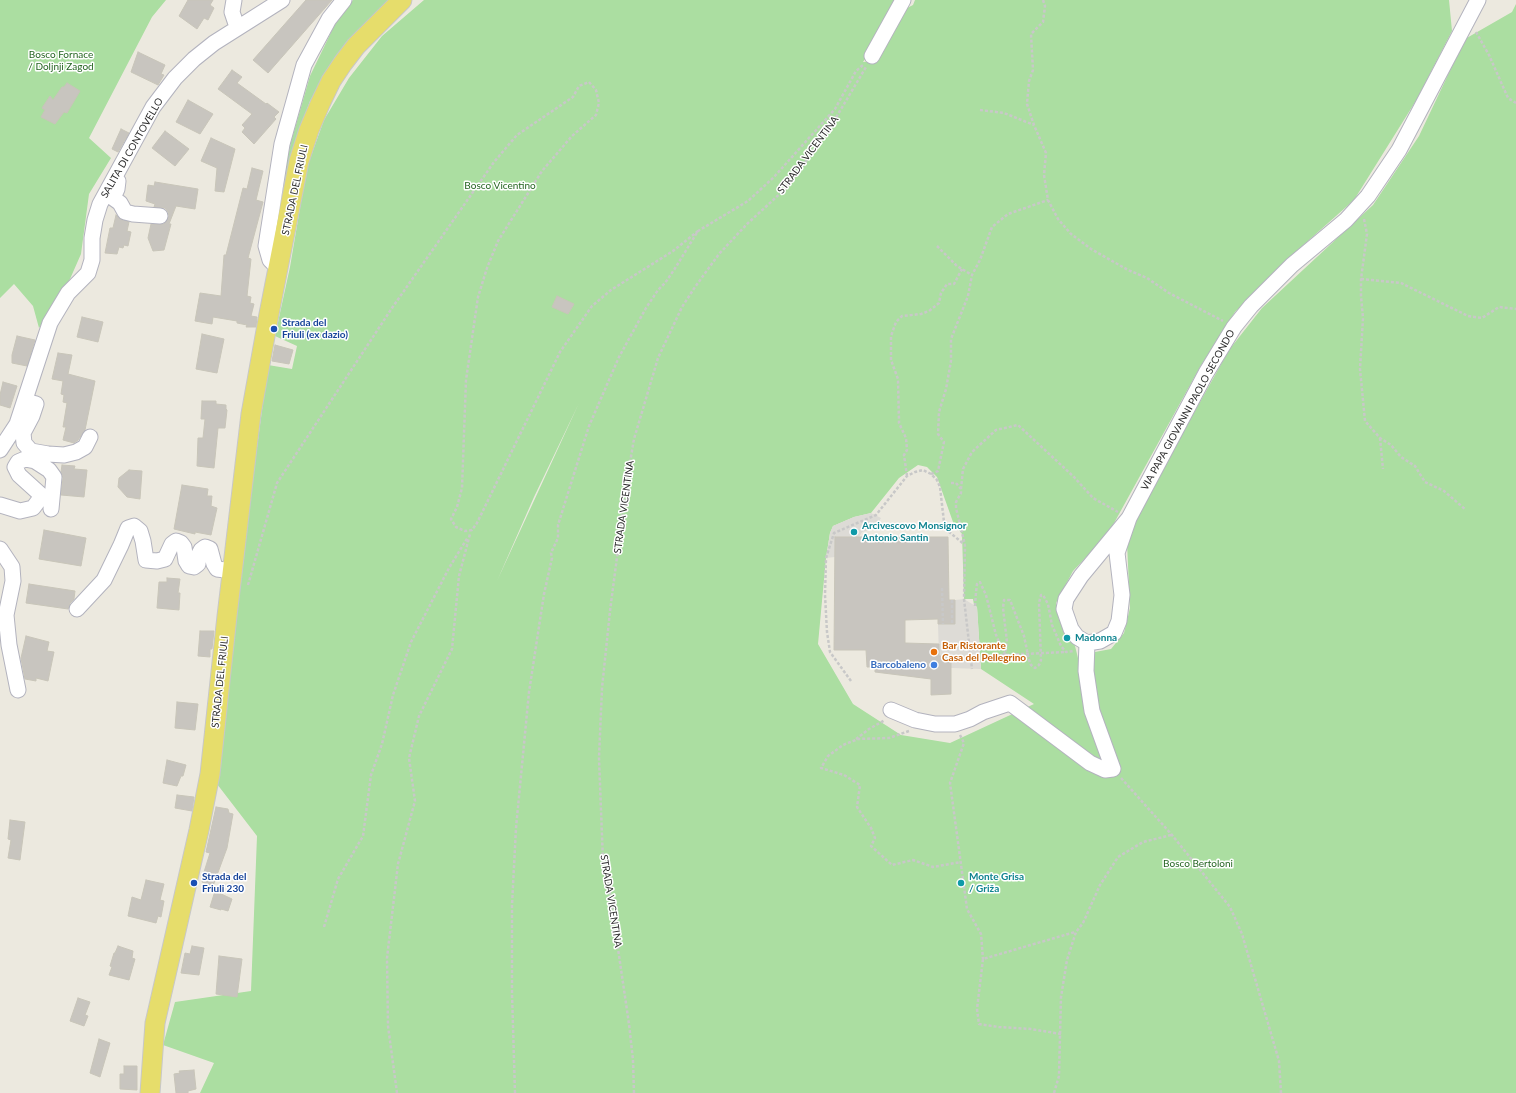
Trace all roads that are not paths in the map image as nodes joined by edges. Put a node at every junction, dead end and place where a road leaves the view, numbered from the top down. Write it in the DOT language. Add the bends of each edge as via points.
graph roads {
  1 [pos="234,0"];
  2 [pos="282,0"];
  3 [pos="344,0"];
  4 [pos="402,0"];
  5 [pos="903,0"];
  6 [pos="1478,0"];
  7 [pos="237,27"];
  8 [pos="872,56"];
  9 [pos="115,176"];
  10 [pos="160,216"];
  11 [pos="278,268"];
  12 [pos="25,401"];
  13 [pos="90,438"];
  14 [pos="0,450"];
  15 [pos="0,505"];
  16 [pos="51,509"];
  17 [pos="1129,518"];
  18 [pos="0,549"];
  19 [pos="232,571"];
  20 [pos="77,609"];
  21 [pos="1087,643"];
  22 [pos="18,690"];
  23 [pos="894,711"];
  24 [pos="150,1093"];
  1 -- 7 [label="street" via="232,12"];
  2 -- 7 [label="street, SALITA DI CONTOVELLO"];
  3 -- 11 [label="street, STRADA DEL FRIULI" via="329,19 304,65 282,144 266,246 270,260"];
  4 -- 11 [label="main road, STRADA DEL FRIULI" via="351,51 331,81 320,104 299,161"];
  5 -- 8 [label="street"];
  6 -- 17 [label="street, VIA PAPA GIOVANNI PAOLO SECONDO" via="1399,150 1378,182 1358,208 1292,265 1234,327 1206,373"];
  7 -- 9 [label="street, SALITA DI CONTOVELLO" via="214,42 175,78 153,107"];
  9 -- 10 [label="street" via="118,180 113,198 120,203 125,212"];
  9 -- 12 [label="street, SALITA DI CONTOVELLO" via="100,204 95,220 92,260 88,273 68,293 50,323"];
  11 -- 19 [label="main road, STRADA DEL FRIULI" via="251,414"];
  12 -- 13 [label="street" via="36,404 23,433 24,443 31,451 59,455 76,452 84,447"];
  12 -- 14 [label="street, SALITA DI CONTOVELLO" via="17,424"];
  15 -- 16 [label="street" via="20,511 32,508 39,500 40,494 19,475 16,467 18,462 25,459 35,461 49,470 54,477"];
  17 -- 21 [label="street, VIA PAPA GIOVANNI PAOLO SECONDO" via="1118,554 1122,595 1118,622 1114,633 1107,638"];
  17 -- 21 [label="street, VIA PAPA GIOVANNI PAOLO SECONDO" via="1080,576 1066,599 1064,609 1071,629 1077,637"];
  18 -- 22 [label="street" via="12,567 13,581 6,615"];
  19 -- 20 [label="street" via="217,569 210,549 205,547 199,554 198,564 194,567 188,566 184,547 176,541 165,559 146,560 140,531 134,526 128,528 104,580"];
  19 -- 24 [label="main road, STRADA DEL FRIULI" via="210,774 155,1023"];
  21 -- 23 [label="street" via="1086,671 1092,711 1113,769 1106,770 1090,763 1010,703 955,724 923,722"];
}
